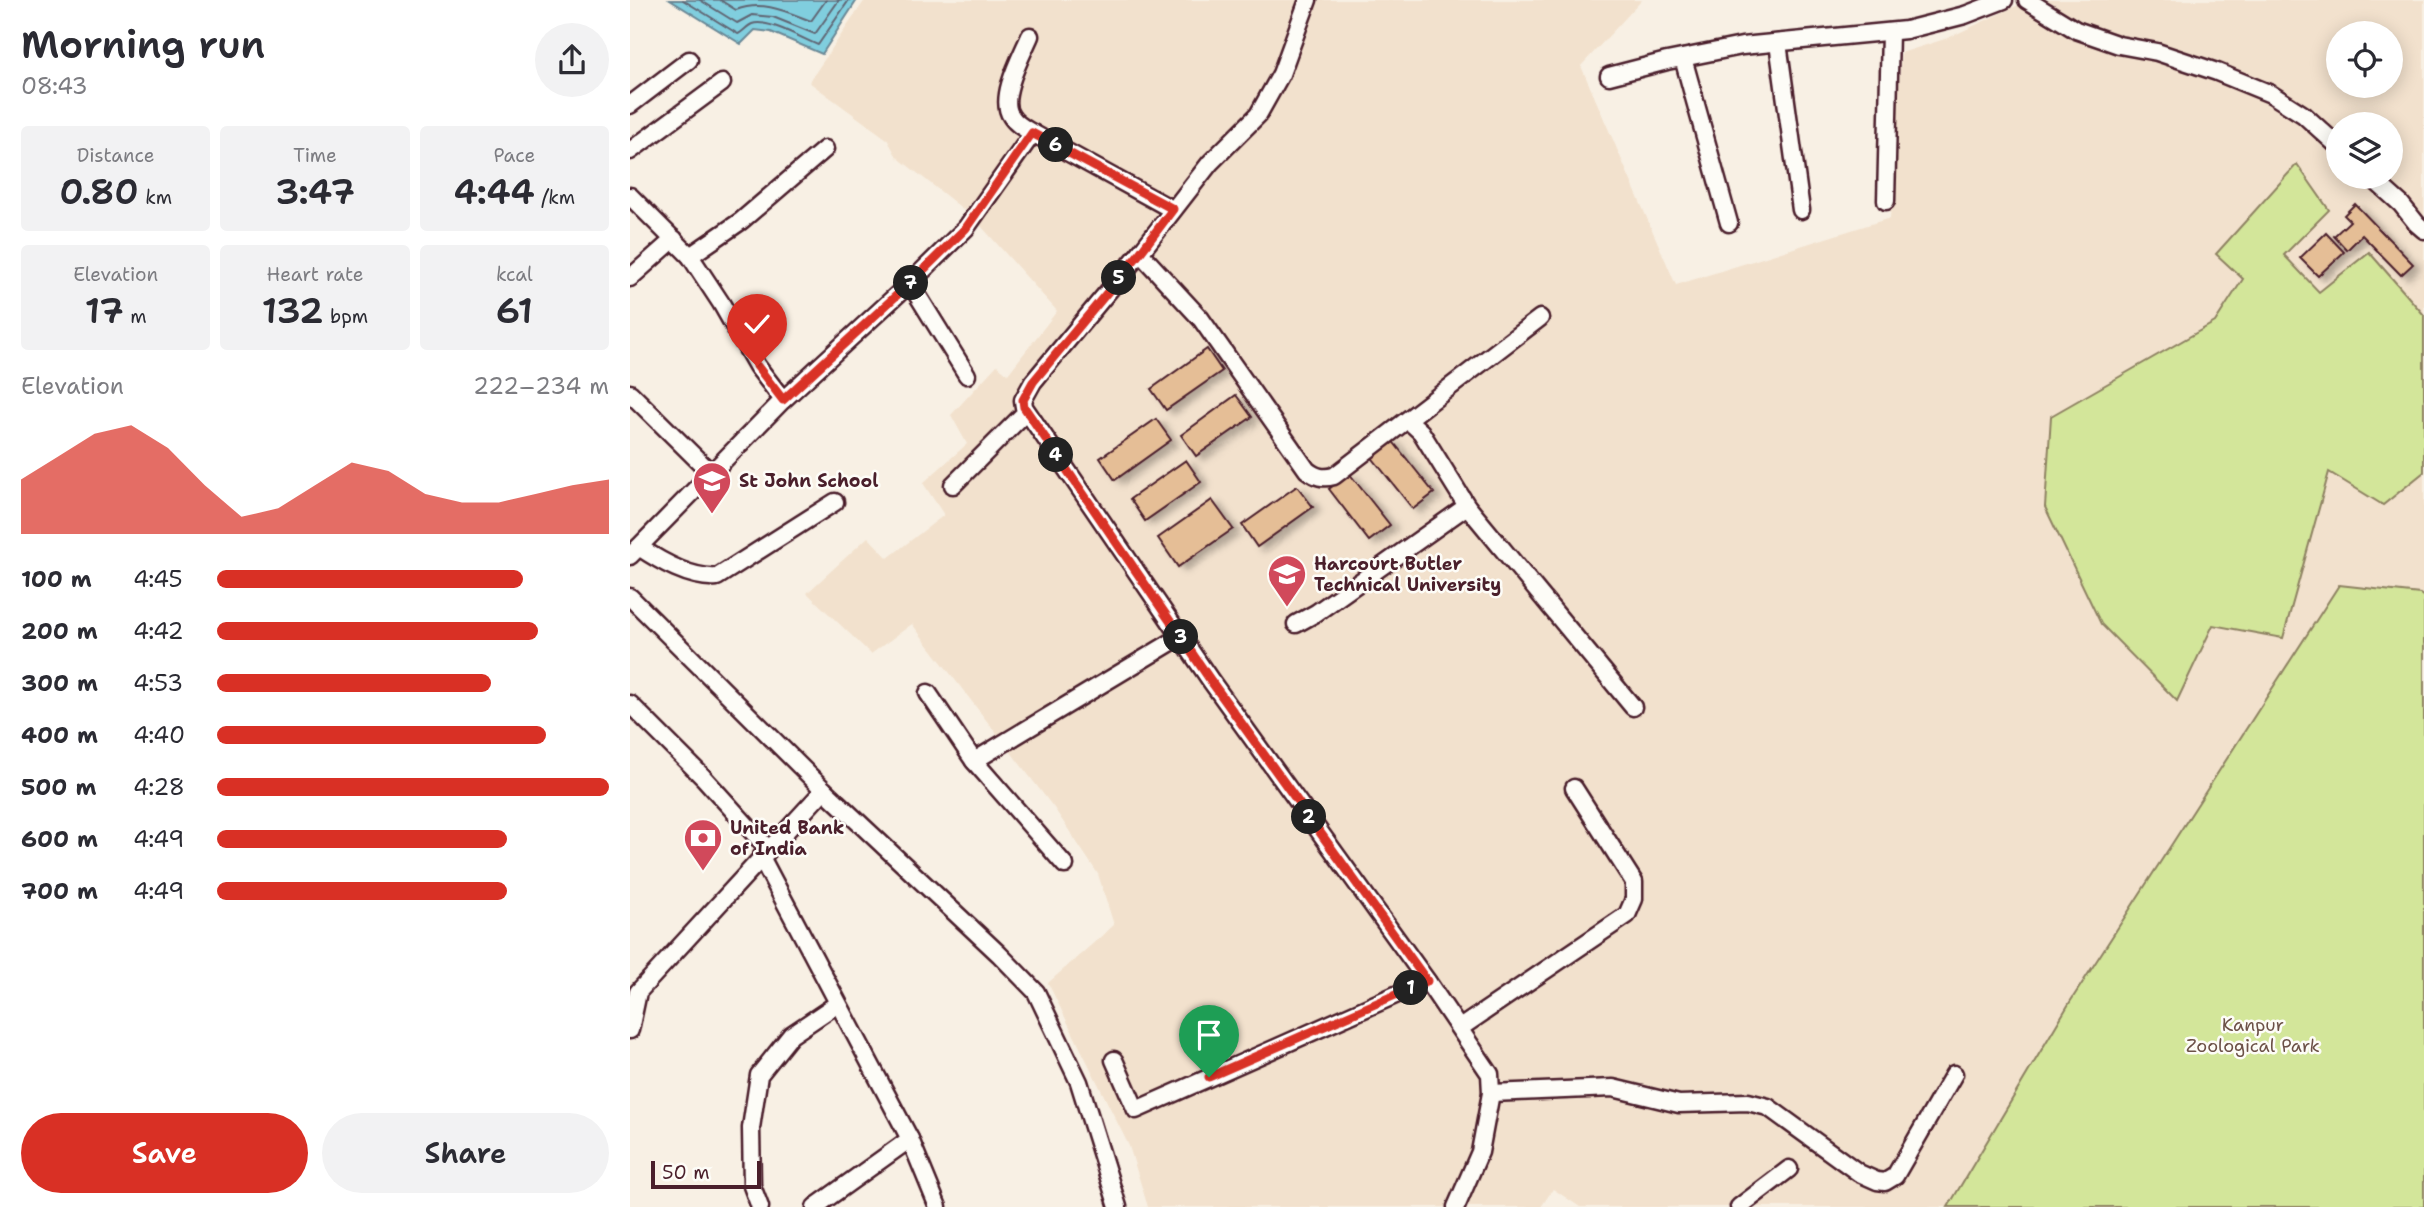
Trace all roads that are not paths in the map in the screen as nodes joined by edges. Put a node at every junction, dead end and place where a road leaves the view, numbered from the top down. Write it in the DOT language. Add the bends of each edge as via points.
graph roads {
  1 [pos="1308,0"];
  2 [pos="2004,0"];
  3 [pos="2027,0"];
  4 [pos="1890,32"];
  5 [pos="1030,36"];
  6 [pos="1778,43"];
  7 [pos="1683,58"];
  8 [pos="689,60"];
  9 [pos="1609,76"];
  10 [pos="722,83"];
  11 [pos="630,105"];
  12 [pos="1032,133"];
  13 [pos="2326,135"];
  14 [pos="825,149"];
  15 [pos="630,151"];
  16 [pos="2384,189"];
  17 [pos="630,195"];
  18 [pos="1886,201"];
  19 [pos="1173,209"];
  20 [pos="1801,210"];
  21 [pos="1729,223"];
  22 [pos="2424,230"];
  23 [pos="674,239"];
  24 [pos="1140,253"];
  25 [pos="690,257"];
  26 [pos="630,278"];
  27 [pos="910,283"];
  28 [pos="1540,318"];
  29 [pos="967,375"];
  30 [pos="630,393"];
  31 [pos="783,400"];
  32 [pos="1026,412"];
  33 [pos="1408,420"];
  34 [pos="711,473"];
  35 [pos="953,485"];
  36 [pos="835,502"];
  37 [pos="1467,506"];
  38 [pos="634,551"];
  39 [pos="630,597"];
  40 [pos="1296,624"];
  41 [pos="1180,636"];
  42 [pos="928,693"];
  43 [pos="630,704"];
  44 [pos="1633,707"];
  45 [pos="974,761"];
  46 [pos="1574,788"];
  47 [pos="824,790"];
  48 [pos="765,853"];
  49 [pos="1065,865"];
  50 [pos="1427,981"];
  51 [pos="634,989"];
  52 [pos="837,1004"];
  53 [pos="1460,1028"];
  54 [pos="630,1030"];
  55 [pos="1114,1059"];
  56 [pos="1954,1074"];
  57 [pos="1492,1093"];
  58 [pos="910,1139"];
  59 [pos="1789,1169"];
  60 [pos="818,1206"];
  61 [pos="760,1207"];
  62 [pos="938,1207"];
  63 [pos="1118,1207"];
  64 [pos="1456,1207"];
  65 [pos="1739,1207"];
  1 -- 19 [label="street" via="1281,74 1258,115"];
  2 -- 4 [label="street" via="1965,15"];
  3 -- 13 [label="street" via="2076,30 2157,52 2271,94"];
  4 -- 6 [label="street"];
  4 -- 18 [label="street"];
  5 -- 12 [label="street" via="1007,103 1010,115"];
  6 -- 7 [label="street"];
  6 -- 20 [label="street"];
  7 -- 9 [label="street"];
  7 -- 21 [label="street"];
  8 -- 11 [label="street"];
  10 -- 15 [label="street"];
  12 -- 19 [label="street"];
  12 -- 27 [label="street" via="966,228"];
  14 -- 25 [label="street" via="741,221"];
  16 -- 22 [label="street"];
  17 -- 23 [label="street"];
  19 -- 24 [label="street"];
  23 -- 25 [label="street"];
  23 -- 26 [label="street"];
  24 -- 32 [label="street" via="1033,382 1023,400"];
  24 -- 33 [label="street" via="1201,319 1313,475 1334,476"];
  25 -- 31 [label="street"];
  27 -- 29 [label="street"];
  27 -- 31 [label="street"];
  28 -- 33 [label="street"];
  30 -- 34 [label="street"];
  31 -- 34 [label="street"];
  32 -- 35 [label="street"];
  32 -- 41 [label="street"];
  33 -- 37 [label="street" via="1421,432"];
  34 -- 38 [label="street"];
  36 -- 38 [label="street" via="717,577 707,578"];
  37 -- 40 [label="street"];
  37 -- 44 [label="street"];
  39 -- 47 [label="street"];
  41 -- 45 [label="street"];
  41 -- 50 [label="street"];
  42 -- 45 [label="street"];
  43 -- 48 [label="street" via="703,777"];
  45 -- 49 [label="street"];
  46 -- 53 [label="street" via="1634,882 1634,899 1626,915"];
  47 -- 48 [label="street"];
  47 -- 63 [label="street" via="1035,992 1079,1082"];
  48 -- 51 [label="street"];
  48 -- 52 [label="street"];
  50 -- 53 [label="street"];
  50 -- 55 [label="street" via="1136,1110"];
  51 -- 54 [label="street"];
  52 -- 58 [label="street"];
  52 -- 61 [label="street" via="791,1035 759,1075 751,1128 752,1186"];
  53 -- 57 [label="street" via="1490,1074"];
  56 -- 57 [label="street" via="1895,1176 1885,1182 1859,1173 1768,1107 1748,1102 1679,1104 1613,1088"];
  57 -- 64 [label="street" via="1480,1152"];
  58 -- 60 [label="street"];
  58 -- 62 [label="street"];
  59 -- 65 [label="street"];
}
